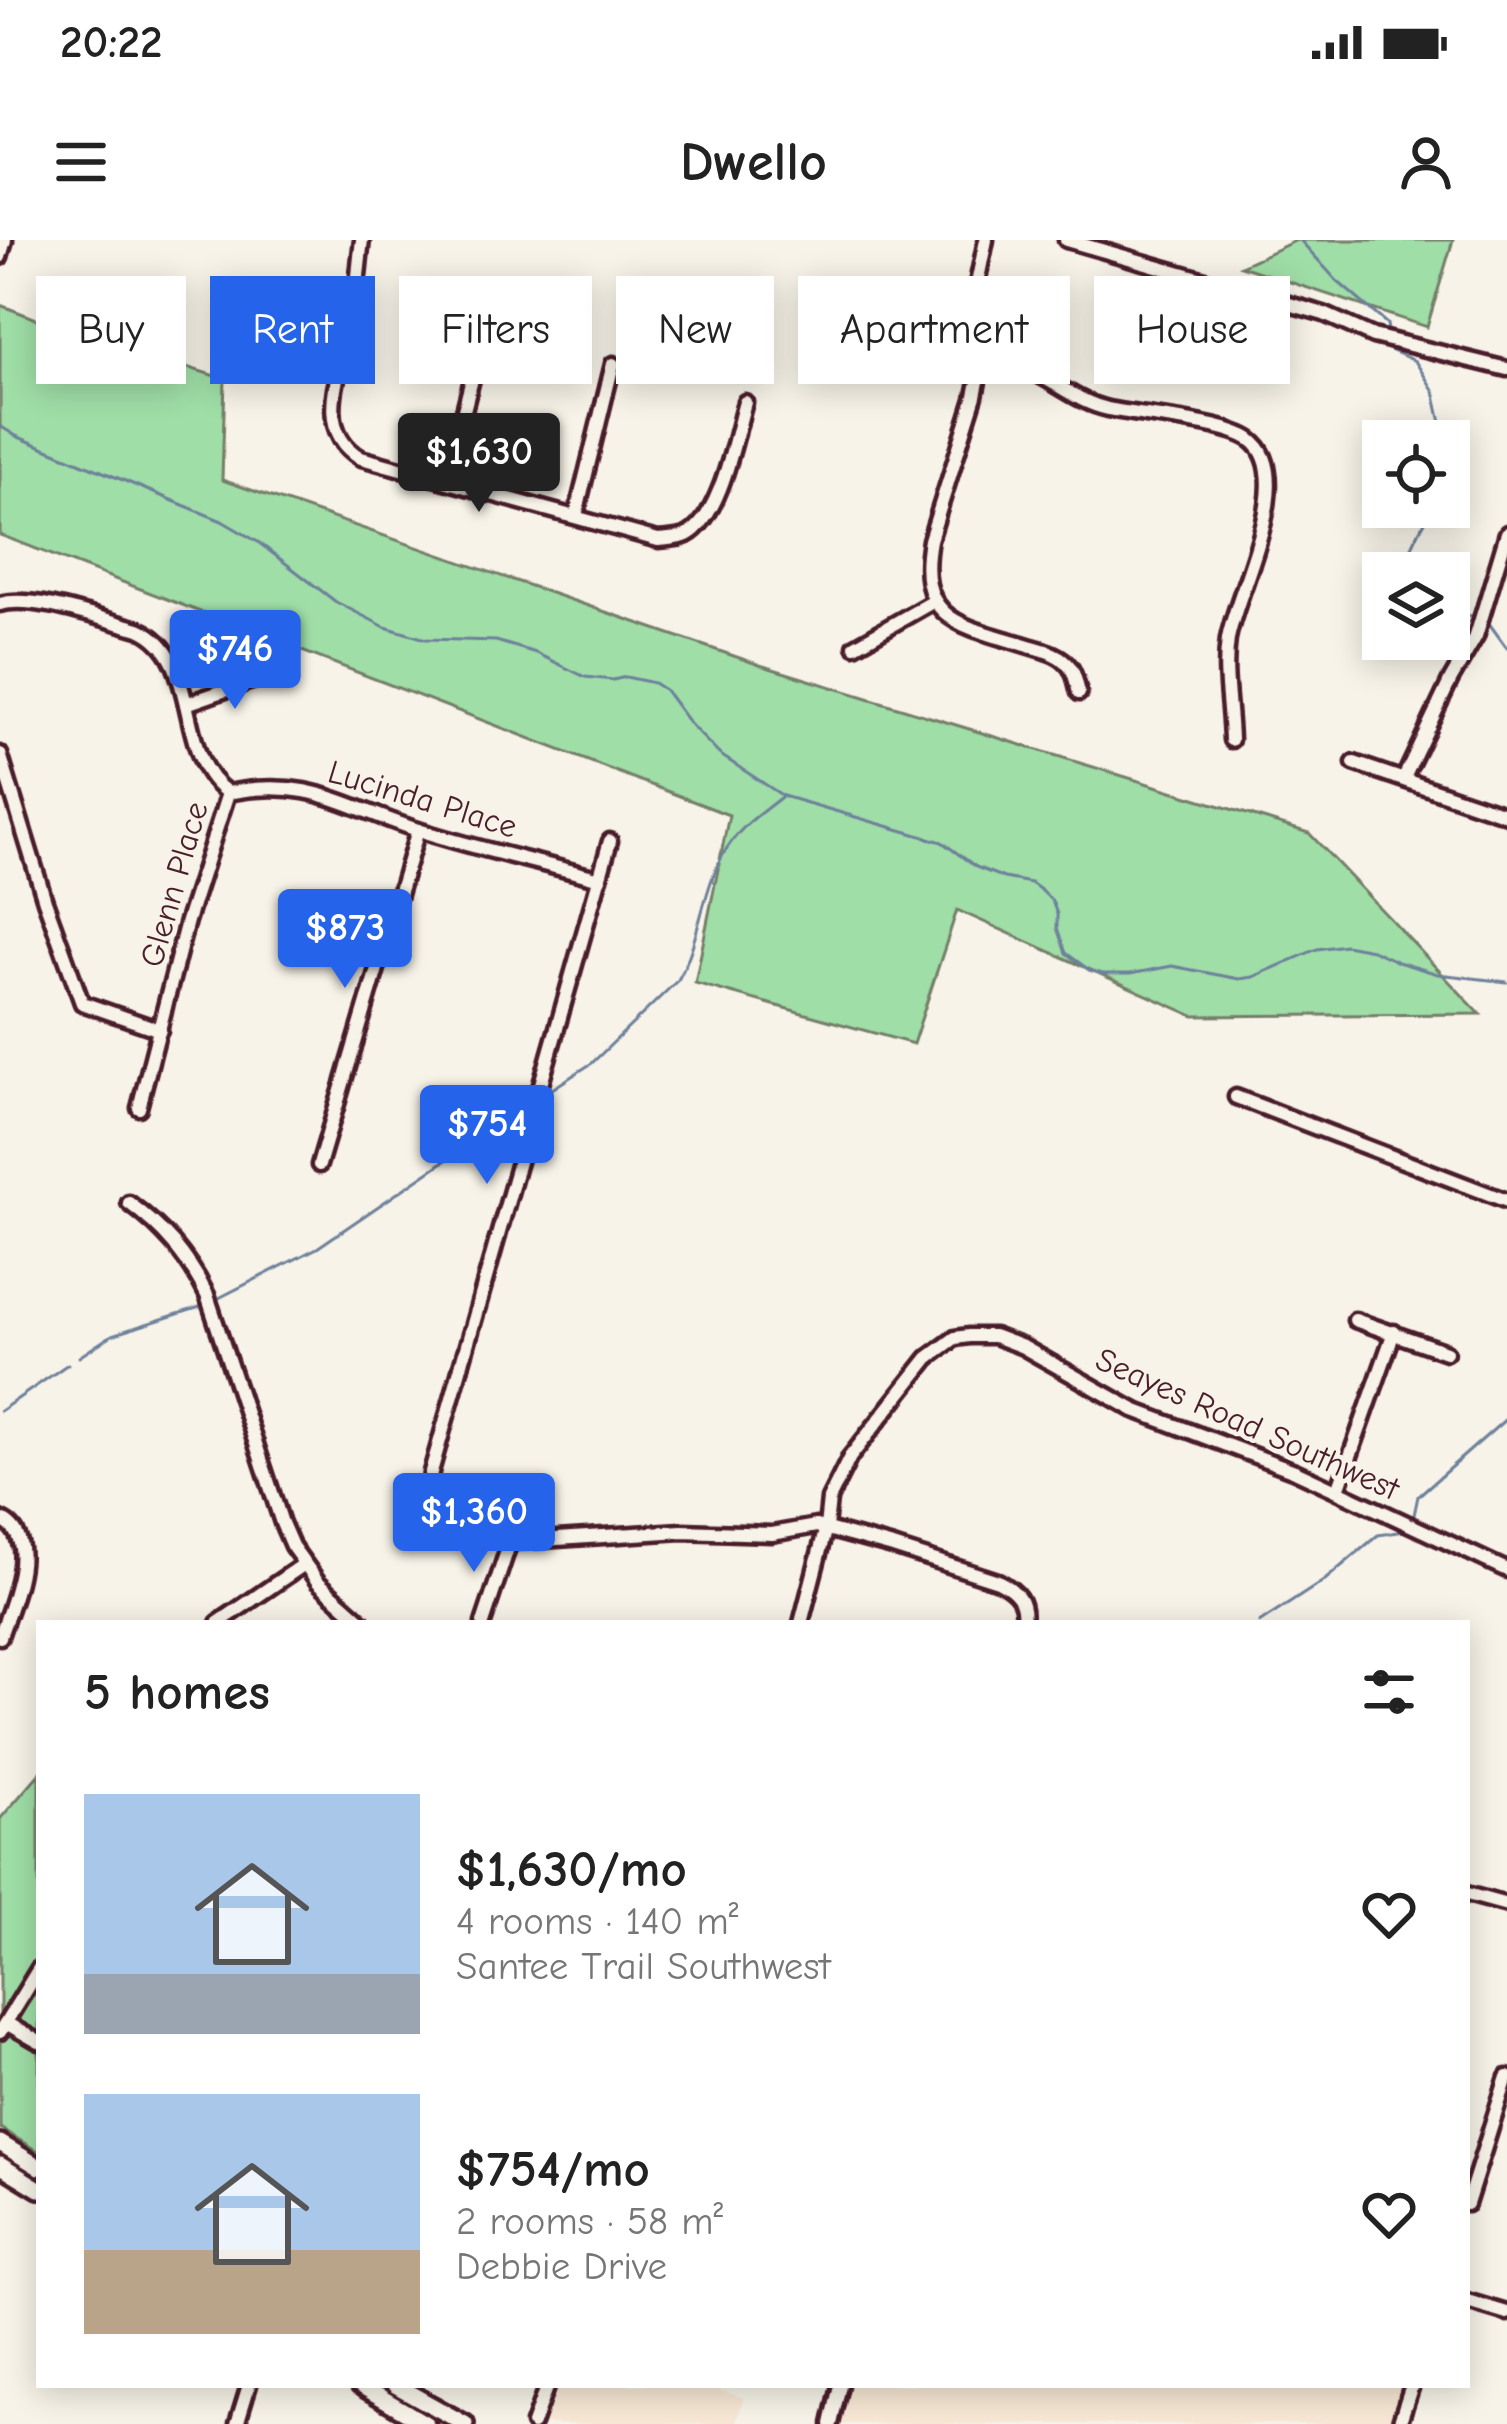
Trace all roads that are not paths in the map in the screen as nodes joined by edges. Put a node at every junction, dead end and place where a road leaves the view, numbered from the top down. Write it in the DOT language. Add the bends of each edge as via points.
graph roads {
  1 [pos="5,240"];
  2 [pos="362,240"];
  3 [pos="986,240"];
  4 [pos="1066,240"];
  5 [pos="0,257"];
  6 [pos="979,276"];
  7 [pos="613,364"];
  8 [pos="1507,369"];
  9 [pos="471,384"];
  10 [pos="978,384"];
  11 [pos="1054,384"];
  12 [pos="745,402"];
  13 [pos="446,481"];
  14 [pos="576,515"];
  15 [pos="1507,533"];
  16 [pos="934,602"];
  17 [pos="0,604"];
  18 [pos="856,646"];
  19 [pos="269,675"];
  20 [pos="1079,693"];
  21 [pos="186,704"];
  22 [pos="1231,740"];
  23 [pos="0,754"];
  24 [pos="1354,763"];
  25 [pos="1404,778"];
  26 [pos="228,793"];
  27 [pos="1507,815"];
  28 [pos="418,830"];
  29 [pos="610,841"];
  30 [pos="600,879"];
  31 [pos="160,1030"];
  32 [pos="1236,1097"];
  33 [pos="139,1108"];
  34 [pos="319,1165"];
  35 [pos="1507,1202"];
  36 [pos="128,1203"];
  37 [pos="1355,1320"];
  38 [pos="1394,1332"];
  39 [pos="1446,1352"];
  40 [pos="1338,1490"];
  41 [pos="0,1519"];
  42 [pos="826,1527"];
  43 [pos="510,1542"];
  44 [pos="303,1565"];
  45 [pos="1507,1570"];
  46 [pos="222,1620"];
  47 [pos="360,1620"];
  48 [pos="484,1620"];
  49 [pos="802,1620"];
  50 [pos="1023,1620"];
  51 [pos="0,1637"];
  52 [pos="1470,1895"];
  53 [pos="1507,1905"];
  54 [pos="36,1973"];
  55 [pos="3,2027"];
  56 [pos="36,2041"];
  57 [pos="1507,2078"];
  58 [pos="0,2143"];
  59 [pos="0,2165"];
  60 [pos="36,2165"];
  61 [pos="36,2187"];
  62 [pos="1470,2195"];
  63 [pos="1470,2302"];
  64 [pos="1507,2313"];
  65 [pos="248,2388"];
  66 [pos="365,2388"];
  67 [pos="400,2388"];
  68 [pos="547,2388"];
  69 [pos="839,2388"];
  70 [pos="1411,2388"];
  71 [pos="237,2424"];
  72 [pos="426,2424"];
  73 [pos="465,2424"];
  74 [pos="533,2424"];
  75 [pos="831,2424"];
  76 [pos="1399,2424"];
  1 -- 5 [label="street"];
  2 -- 13 [label="street" via="333,407 339,436 361,458"];
  3 -- 6 [label="street"];
  4 -- 8 [label="street"];
  7 -- 14 [label="street"];
  9 -- 13 [label="street"];
  10 -- 16 [label="street" via="930,540"];
  11 -- 22 [label="street" via="1102,408 1212,426 1262,453 1268,503 1224,668"];
  12 -- 14 [label="street" via="712,505 686,536 658,539"];
  13 -- 14 [label="street"];
  15 -- 25 [label="street" via="1476,636"];
  16 -- 18 [label="street"];
  16 -- 20 [label="street" via="968,627 1064,660"];
  17 -- 21 [label="street, Glenn Place" via="39,604 153,635"];
  19 -- 21 [label="street"];
  21 -- 26 [label="street, Glenn Place" via="204,767"];
  23 -- 31 [label="street" via="82,1003"];
  24 -- 25 [label="street"];
  25 -- 27 [label="street"];
  26 -- 28 [label="street, Lucinda Place" via="317,792"];
  26 -- 31 [label="street, Glenn Place"];
  28 -- 30 [label="street, Lucinda Place"];
  28 -- 34 [label="street"];
  29 -- 30 [label="street"];
  30 -- 43 [label="street" via="431,1472 434,1497 499,1520"];
  31 -- 33 [label="street, Glenn Place"];
  32 -- 35 [label="street"];
  36 -- 44 [label="street" via="166,1233 207,1294"];
  37 -- 38 [label="street"];
  38 -- 39 [label="street"];
  38 -- 40 [label="street"];
  40 -- 42 [label="street, Seayes Road Southwest" via="1134,1410 1023,1347 968,1336 928,1358 862,1438 832,1489"];
  40 -- 45 [label="street, Seayes Road Southwest"];
  41 -- 51 [label="street" via="20,1535 22,1552"];
  42 -- 43 [label="street"];
  42 -- 49 [label="street, Seayes Road Southwest"];
  42 -- 50 [label="street" via="998,1580 1022,1602"];
  43 -- 48 [label="street"];
  44 -- 46 [label="street"];
  44 -- 47 [label="street"];
  52 -- 53 [label="street"];
  54 -- 55 [label="street"];
  55 -- 56 [label="street"];
  57 -- 62 [label="street"];
  58 -- 60 [label="main road"];
  59 -- 61 [label="main road"];
  63 -- 64 [label="street"];
  65 -- 71 [label="street"];
  66 -- 72 [label="main road"];
  67 -- 73 [label="main road"];
  68 -- 74 [label="street"];
  69 -- 75 [label="street"];
  70 -- 76 [label="street"];
}
